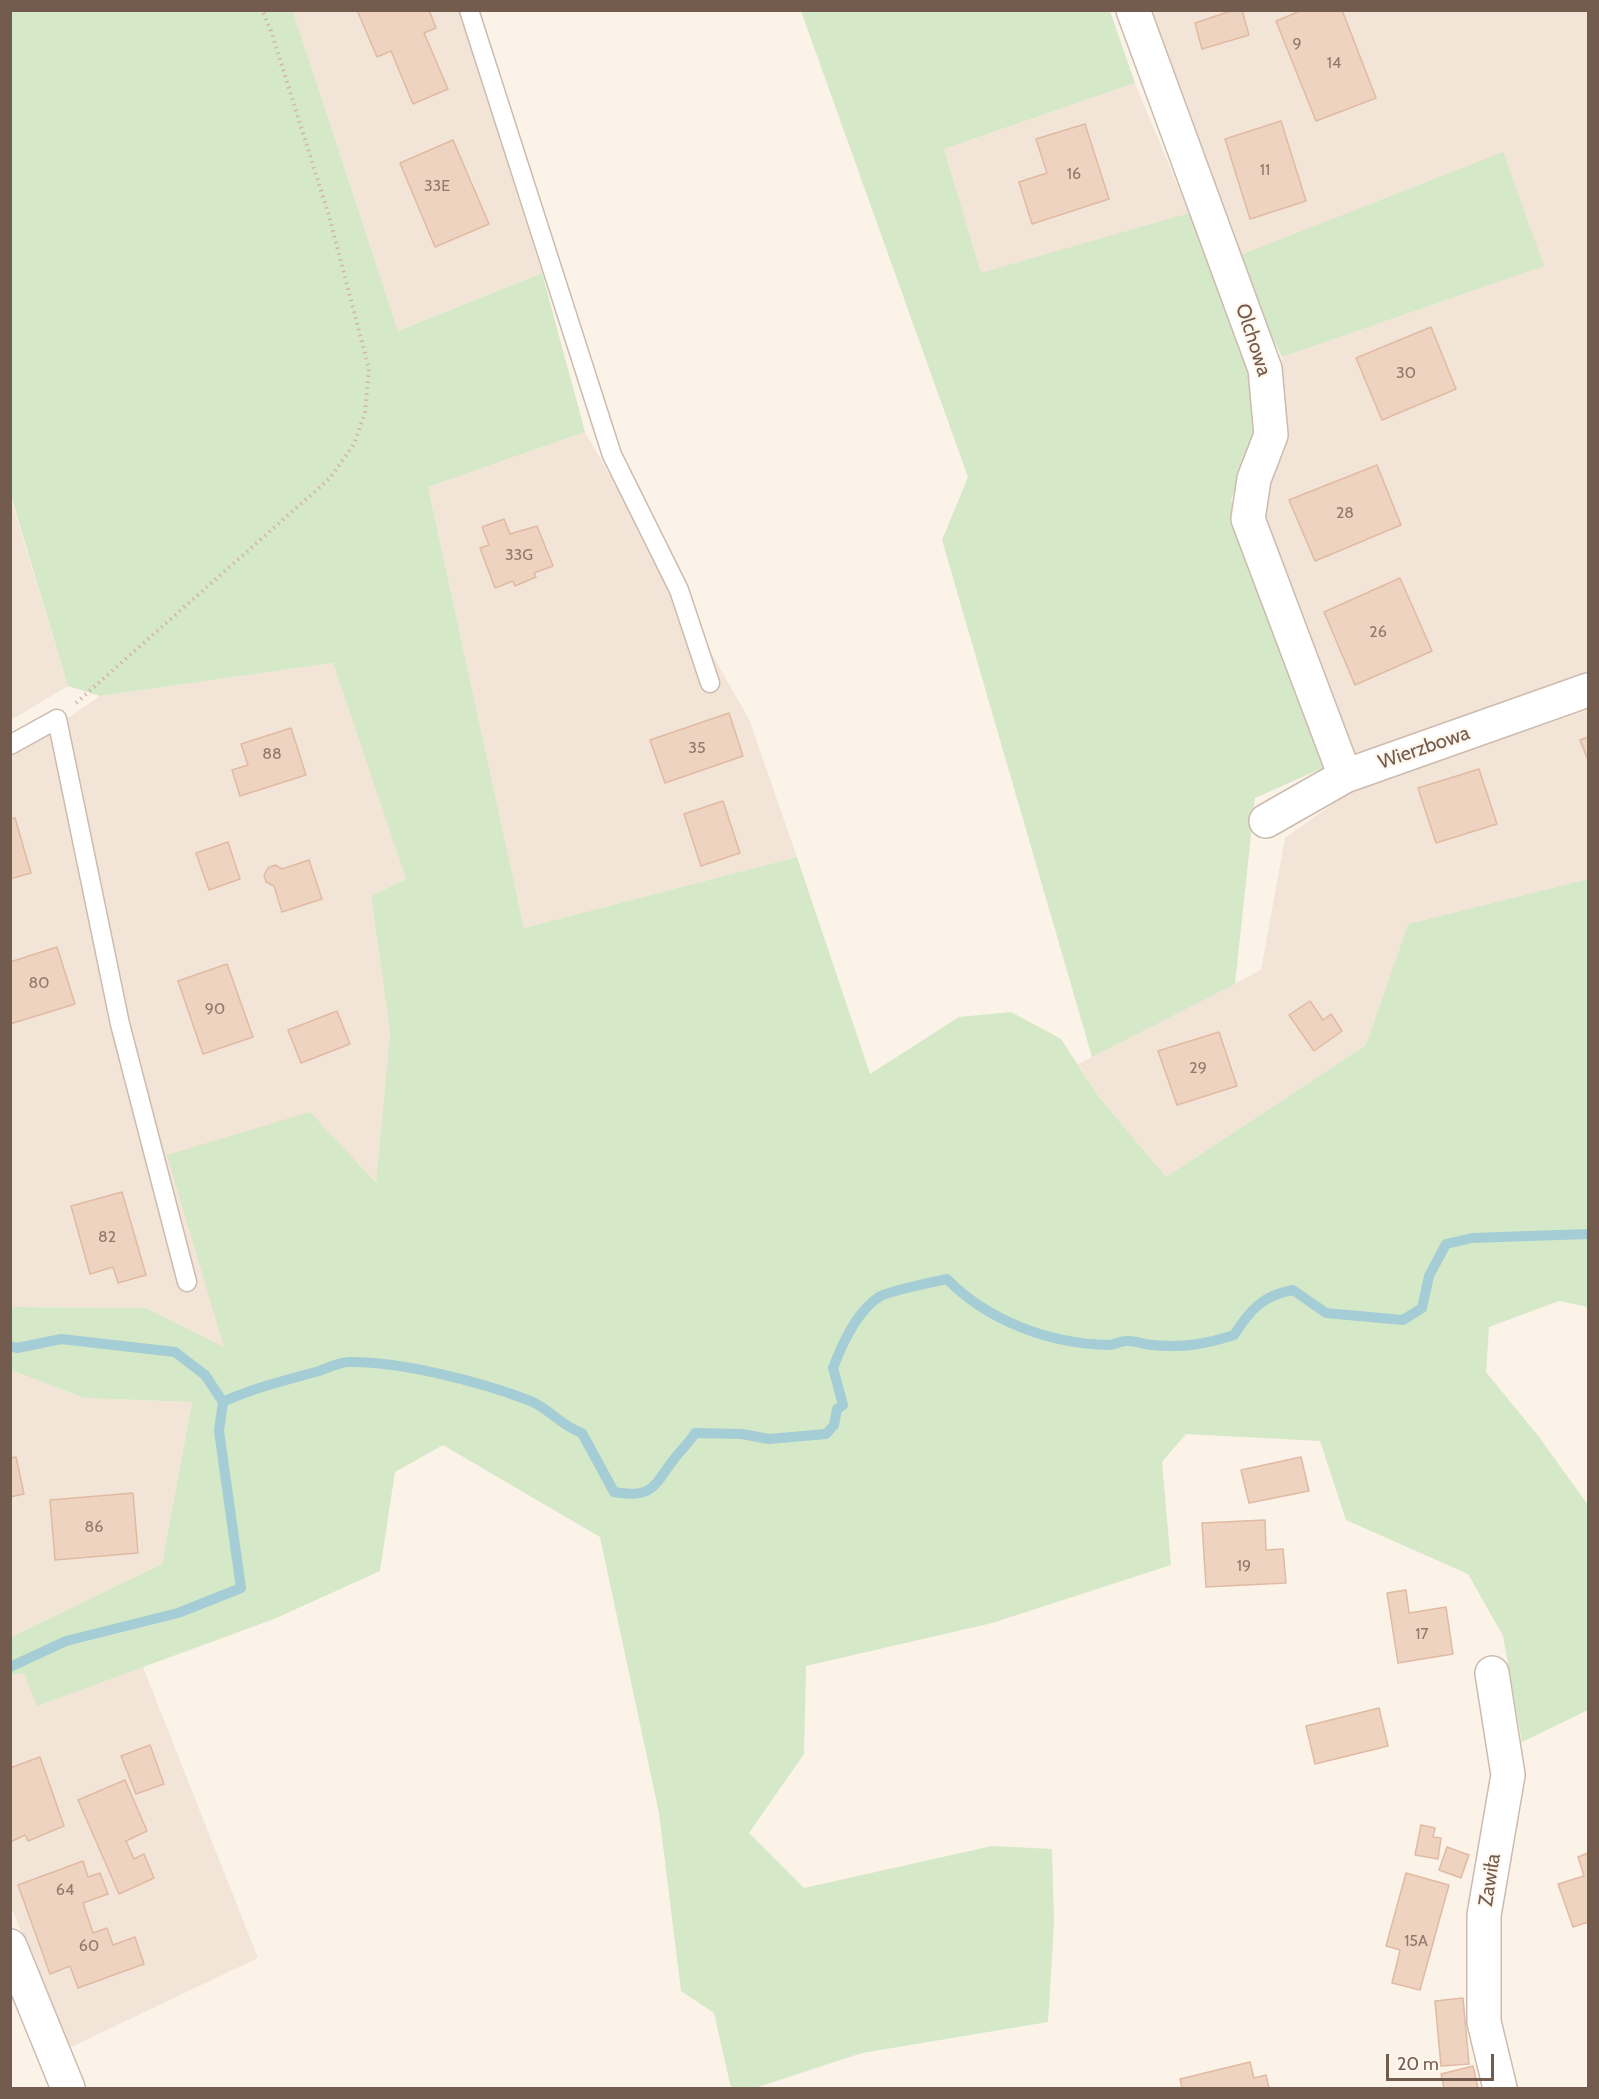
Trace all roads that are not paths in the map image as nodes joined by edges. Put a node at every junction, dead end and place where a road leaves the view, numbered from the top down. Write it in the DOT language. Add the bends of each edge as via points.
graph roads {
  1 [pos="469,10"];
  2 [pos="1133,10"];
  3 [pos="710,683"];
  4 [pos="1588,690"];
  5 [pos="10,745"];
  6 [pos="1345,776"];
  7 [pos="1266,820"];
  8 [pos="187,1282"];
  9 [pos="1492,1673"];
  10 [pos="10,1946"];
  11 [pos="68,2088"];
  12 [pos="1500,2088"];
  1 -- 3 [label="lane" via="612,455 679,590"];
  2 -- 6 [label="street, Olchowa" via="1266,369 1271,435 1254,479 1248,519"];
  4 -- 6 [label="street, Wierzbowa"];
  5 -- 8 [label="lane" via="57,719 120,1024"];
  6 -- 7 [label="street, Wierzbowa"];
  9 -- 12 [label="street, Zawiła" via="1508,1774 1484,1915 1484,2022"];
  10 -- 11 [label="street"];
}
